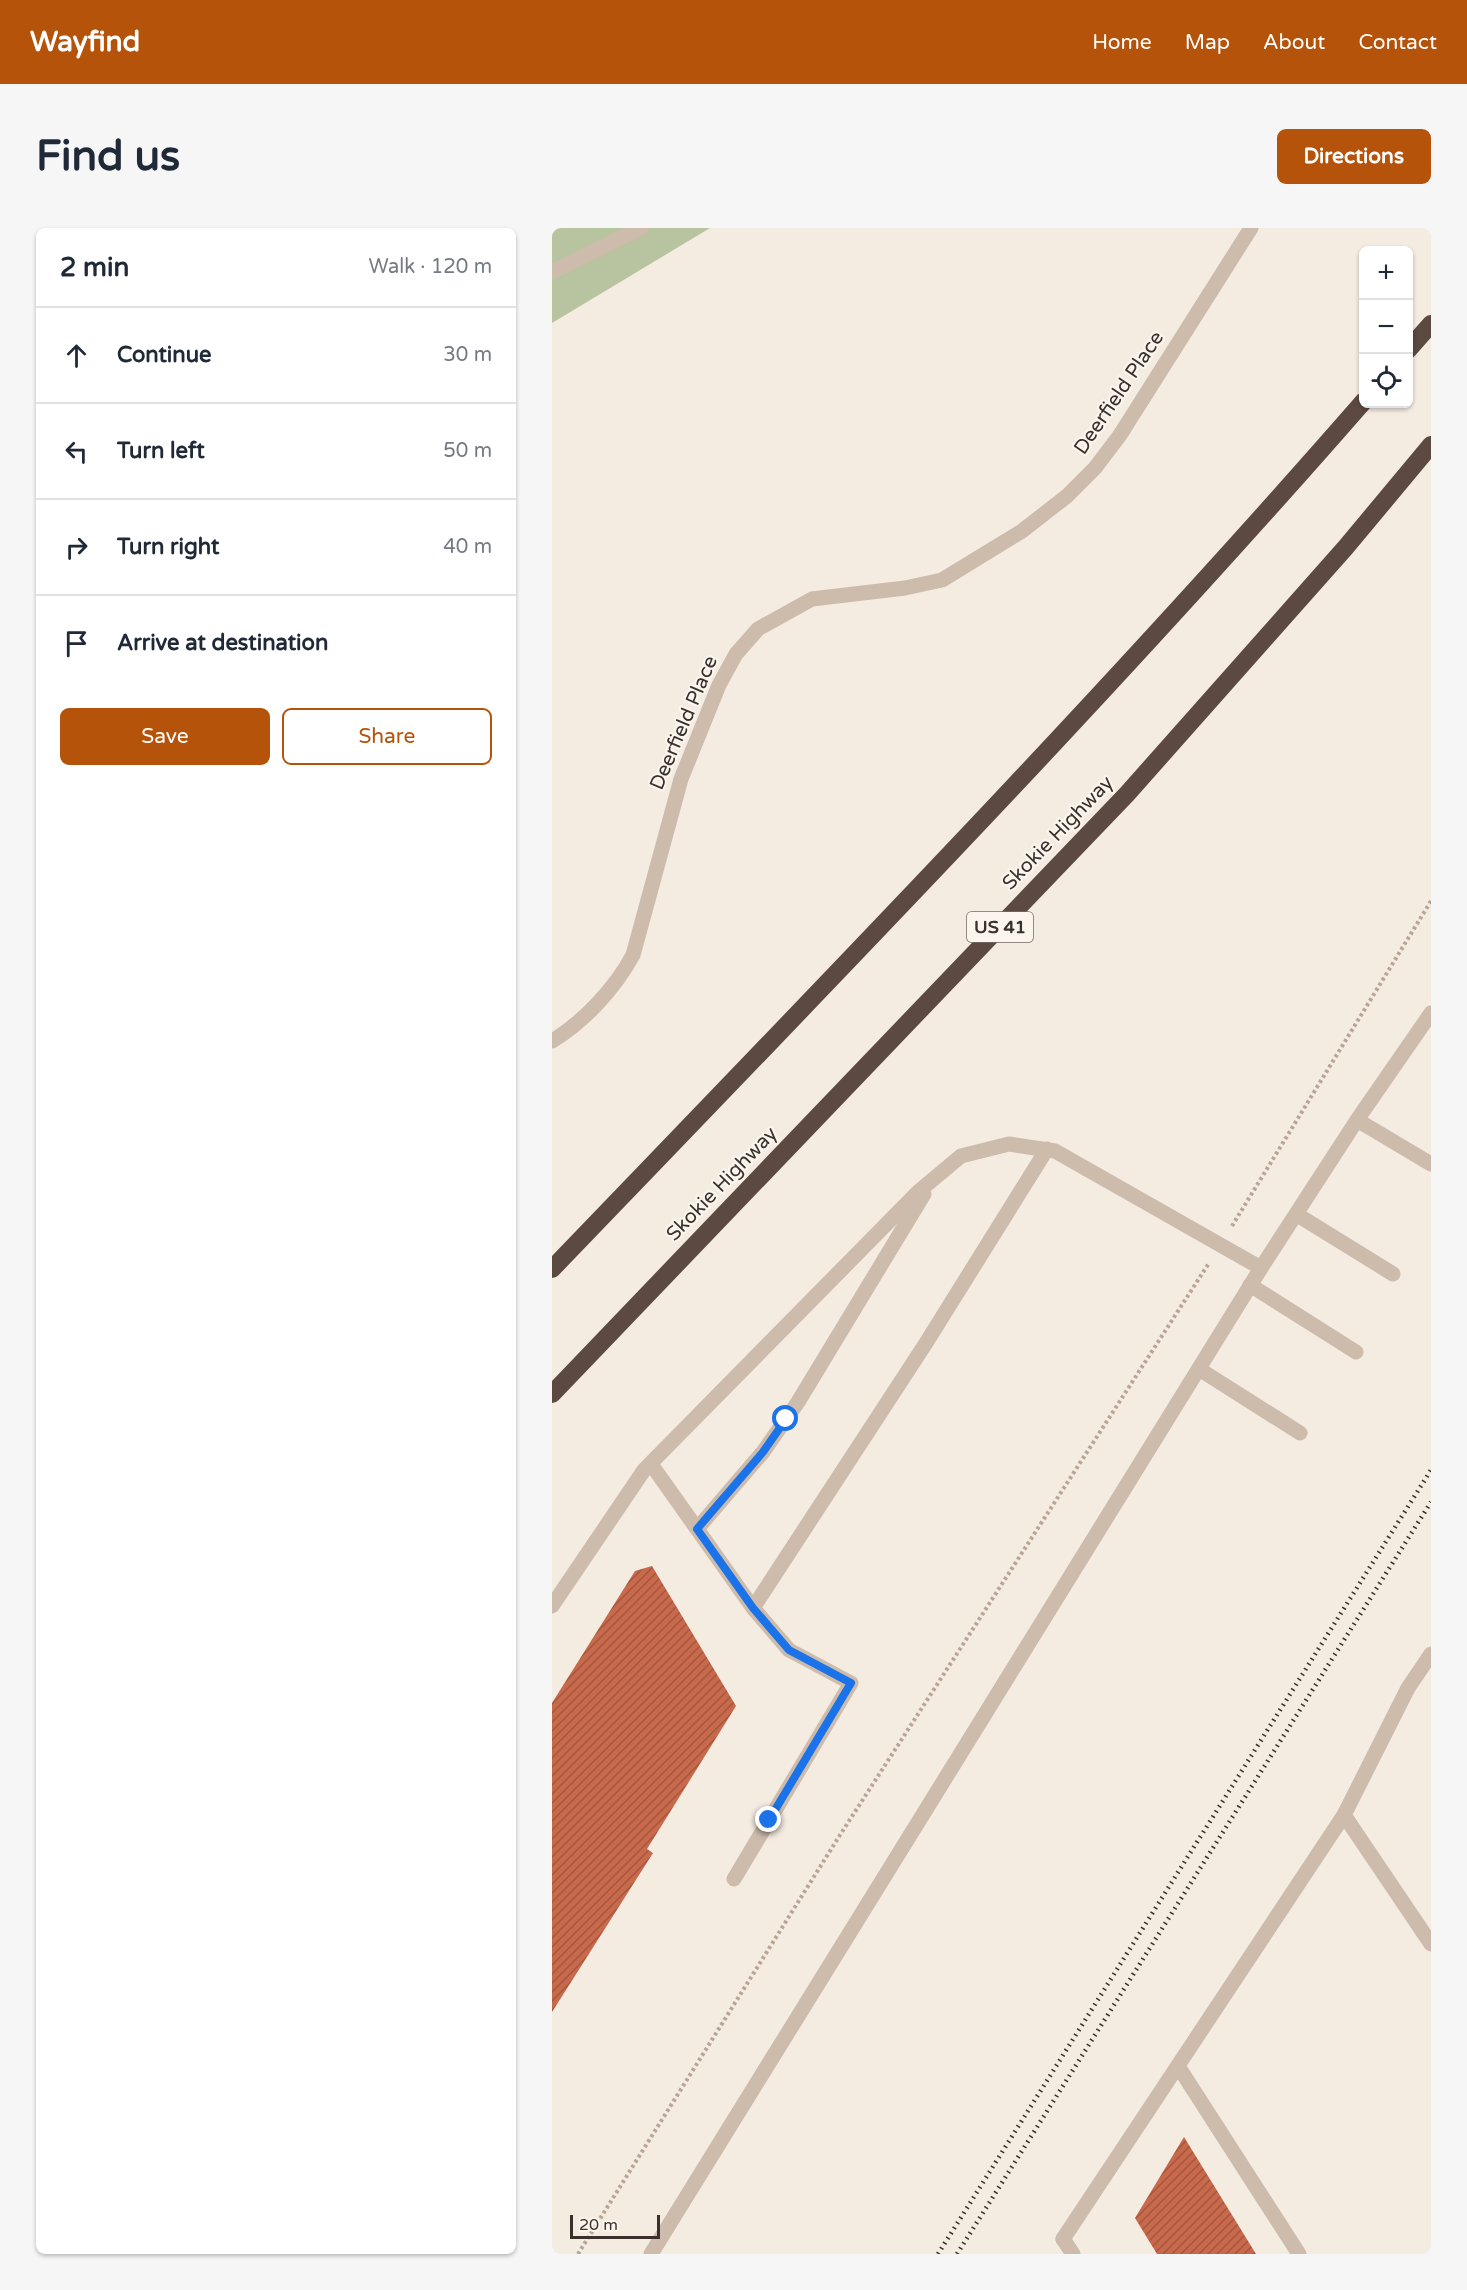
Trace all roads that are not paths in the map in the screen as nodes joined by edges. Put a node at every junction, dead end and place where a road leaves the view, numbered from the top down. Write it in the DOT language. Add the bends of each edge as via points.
graph roads {
  1 [pos="641,228"];
  2 [pos="1251,228"];
  3 [pos="552,272"];
  4 [pos="1431,324"];
  5 [pos="1413,344"];
  6 [pos="1359,407"];
  7 [pos="1431,445"];
  8 [pos="1430,1019"];
  9 [pos="552,1041"];
  10 [pos="1357,1120"];
  11 [pos="1047,1149"];
  12 [pos="1431,1164"];
  13 [pos="932,1180"];
  14 [pos="1296,1214"];
  15 [pos="1261,1268"];
  16 [pos="552,1269"];
  17 [pos="1393,1274"];
  18 [pos="1250,1285"];
  19 [pos="1356,1352"];
  20 [pos="1199,1369"];
  21 [pos="552,1394"];
  22 [pos="1300,1433"];
  23 [pos="651,1464"];
  24 [pos="697,1529"];
  25 [pos="552,1606"];
  26 [pos="753,1608"];
  27 [pos="1431,1654"];
  28 [pos="1344,1815"];
  29 [pos="734,1879"];
  30 [pos="1431,1944"];
  31 [pos="1178,2066"];
  32 [pos="651,2254"];
  33 [pos="1073,2254"];
  34 [pos="1299,2254"];
  1 -- 3 [label="street"];
  2 -- 9 [label="street, Deerfield Place" via="1120,435 1067,496 1022,531 942,580 812,598 758,629 736,654 719,684 681,779 633,955 621,977 597,1004"];
  4 -- 5 [label="highway"];
  6 -- 16 [label="highway" via="972,831"];
  7 -- 21 [label="highway, Skokie Highway / US 41" via="1346,548 1127,794"];
  8 -- 10 [label="street"];
  10 -- 12 [label="street"];
  10 -- 14 [label="street"];
  11 -- 13 [label="street" via="1008,1144 961,1156"];
  11 -- 15 [label="street"];
  11 -- 26 [label="street"];
  13 -- 23 [label="street"];
  13 -- 24 [label="street" via="798,1402 763,1452"];
  14 -- 15 [label="street"];
  14 -- 17 [label="street"];
  15 -- 18 [label="street"];
  18 -- 19 [label="street"];
  18 -- 20 [label="street"];
  20 -- 22 [label="street"];
  20 -- 32 [label="street"];
  23 -- 24 [label="street"];
  23 -- 25 [label="street"];
  24 -- 26 [label="street"];
  26 -- 29 [label="street" via="789,1650 851,1683"];
  27 -- 28 [label="street" via="1408,1688"];
  28 -- 30 [label="street"];
  28 -- 31 [label="street"];
  31 -- 33 [label="street" via="1063,2239"];
  31 -- 34 [label="street"];
}
